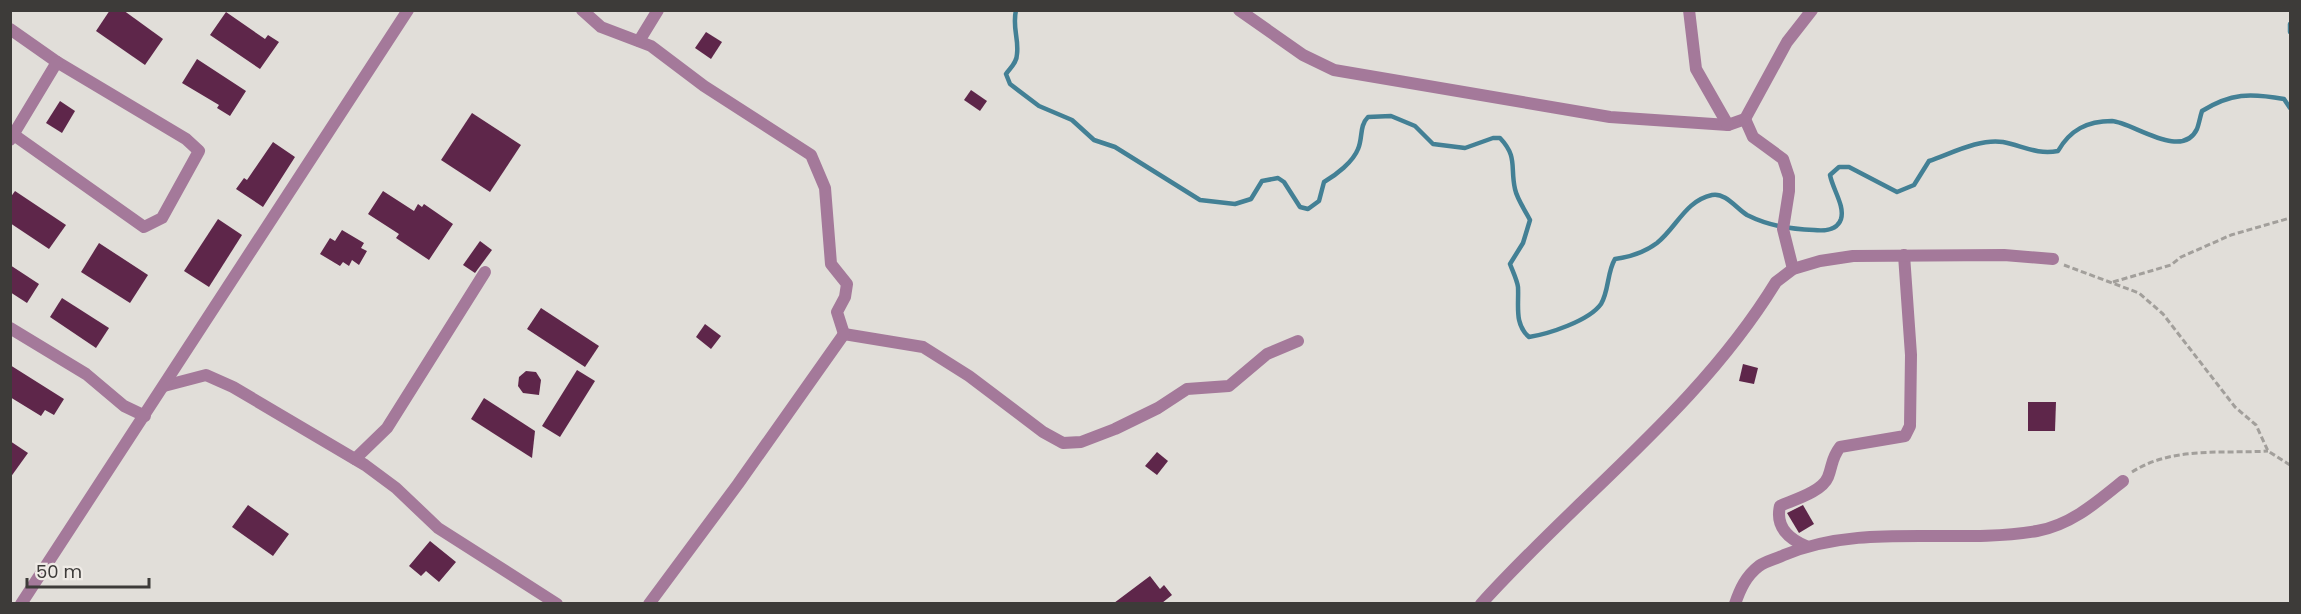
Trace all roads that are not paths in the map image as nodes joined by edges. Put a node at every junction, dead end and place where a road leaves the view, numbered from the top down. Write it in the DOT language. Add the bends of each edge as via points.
graph roads {
  1 [pos="408,10"];
  2 [pos="582,10"];
  3 [pos="658,10"];
  4 [pos="1239,10"];
  5 [pos="1689,10"];
  6 [pos="1812,10"];
  7 [pos="10,29"];
  8 [pos="639,41"];
  9 [pos="57,62"];
  10 [pos="1745,119"];
  11 [pos="1728,125"];
  12 [pos="12,137"];
  13 [pos="1904,255"];
  14 [pos="2053,259"];
  15 [pos="1793,268"];
  16 [pos="485,272"];
  17 [pos="10,328"];
  18 [pos="844,334"];
  19 [pos="1298,341"];
  20 [pos="165,386"];
  21 [pos="145,416"];
  22 [pos="355,459"];
  23 [pos="2122,481"];
  24 [pos="1806,546"];
  25 [pos="21,603"];
  26 [pos="557,603"];
  27 [pos="649,603"];
  28 [pos="1481,603"];
  29 [pos="1735,603"];
  1 -- 20 [label="street"];
  2 -- 8 [label="street" via="601,27"];
  3 -- 8 [label="street"];
  4 -- 11 [label="street" via="1303,55 1334,70 1610,117"];
  5 -- 11 [label="street" via="1696,69"];
  6 -- 10 [label="street" via="1787,42"];
  7 -- 9 [label="street"];
  8 -- 18 [label="street" via="811,155 825,188 831,264 847,284 837,312"];
  9 -- 12 [label="street"];
  9 -- 12 [label="street" via="186,139 199,151 162,218 144,227"];
  10 -- 11 [label="street"];
  10 -- 15 [label="street" via="1753,137 1783,159 1789,177 1783,229"];
  13 -- 14 [label="street"];
  13 -- 15 [label="street" via="1853,256"];
  13 -- 24 [label="street" via="1911,355 1910,426 1905,436 1840,447 1830,460 1821,486 1780,506 1782,527 1791,540"];
  15 -- 28 [label="street" via="1776,282 1697,389"];
  16 -- 22 [label="street" via="387,428"];
  17 -- 21 [label="street" via="86,374 124,406"];
  18 -- 19 [label="street" via="923,347 969,376 1027,422 1063,443 1081,442 1115,429 1158,408 1187,388 1229,387 1266,354"];
  18 -- 27 [label="street"];
  20 -- 21 [label="street"];
  20 -- 22 [label="street" via="206,375"];
  21 -- 25 [label="street"];
  22 -- 26 [label="street" via="396,488 438,528"];
  23 -- 24 [label="street" via="2068,521 2038,531 1853,538"];
  24 -- 29 [label="street" via="1760,566 1741,585"];
}
